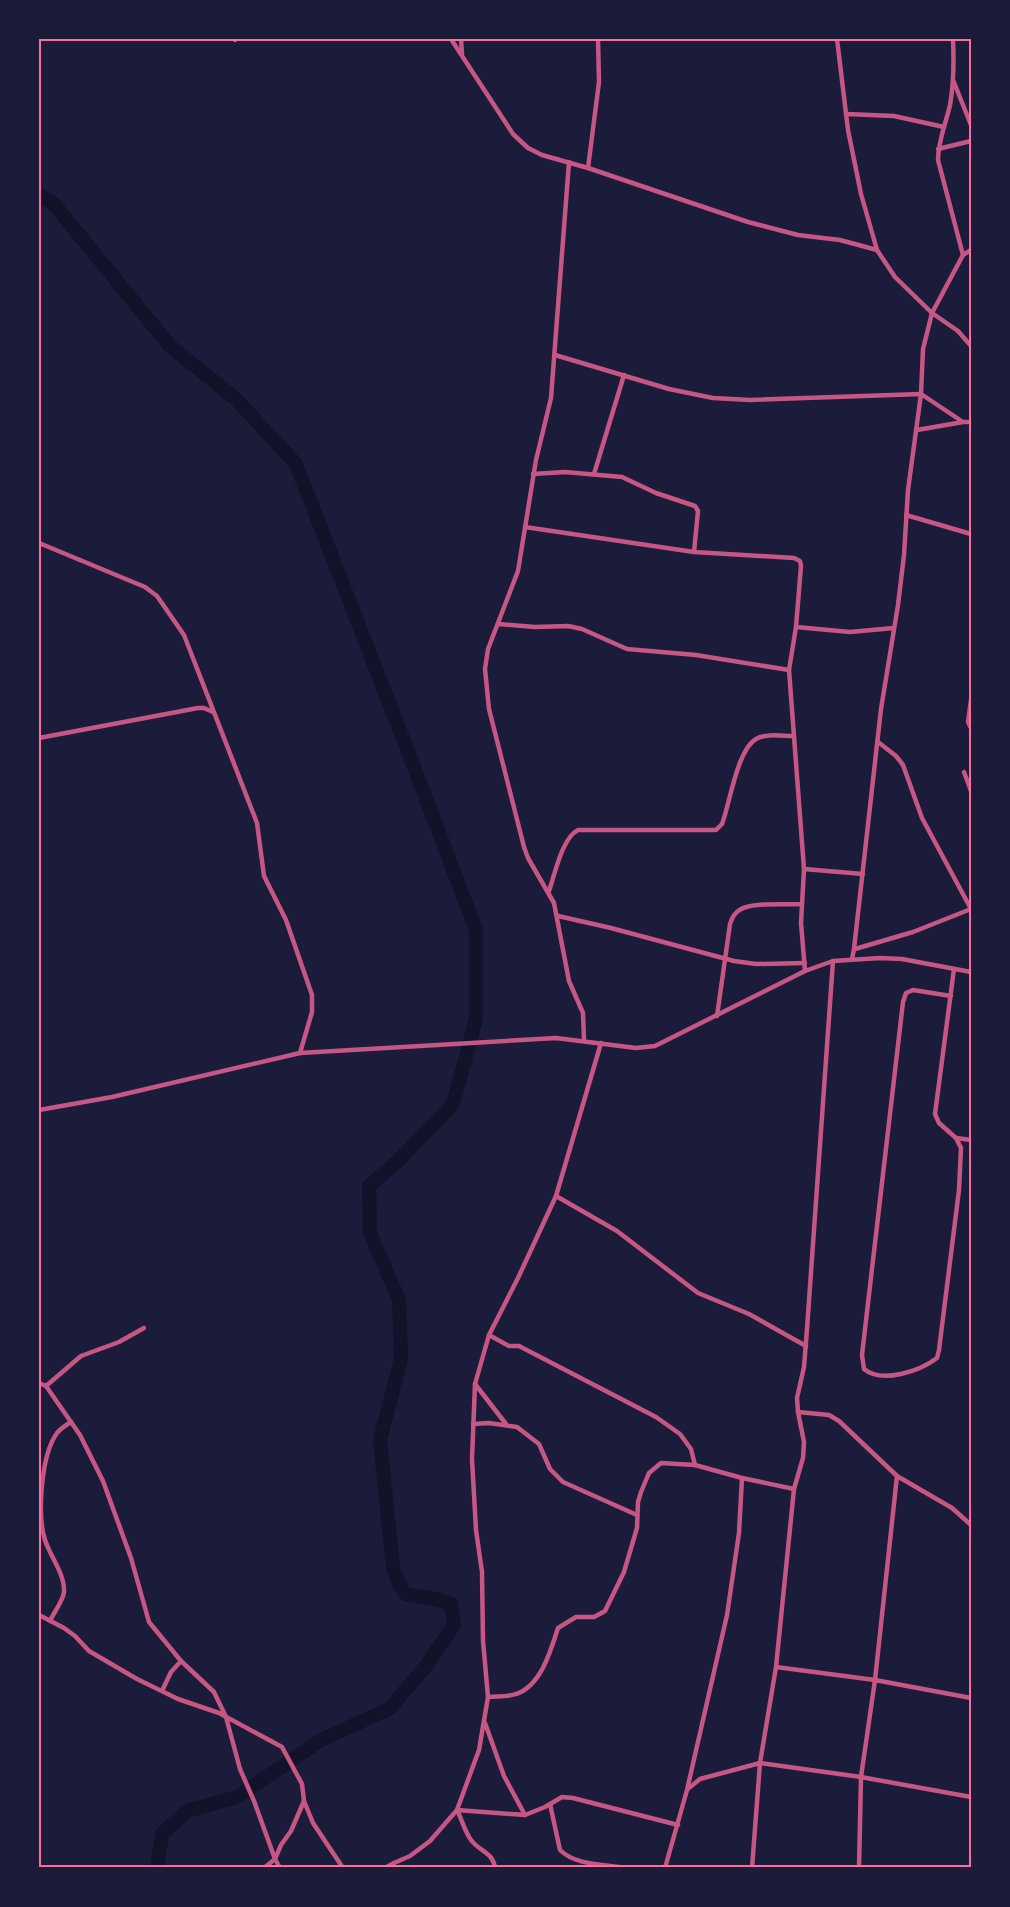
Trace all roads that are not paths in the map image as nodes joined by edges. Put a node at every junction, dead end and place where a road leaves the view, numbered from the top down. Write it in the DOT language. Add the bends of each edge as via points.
graph roads {
  1 [pos="451,39"];
  2 [pos="461,39"];
  3 [pos="598,39"];
  4 [pos="837,39"];
  5 [pos="953,39"];
  6 [pos="462,54"];
  7 [pos="953,79"];
  8 [pos="846,114"];
  9 [pos="971,125"];
  10 [pos="944,127"];
  11 [pos="971,141"];
  12 [pos="938,149"];
  13 [pos="569,162"];
  14 [pos="588,168"];
  15 [pos="877,250"];
  16 [pos="971,250"];
  17 [pos="963,255"];
  18 [pos="932,313"];
  19 [pos="971,346"];
  20 [pos="555,355"];
  21 [pos="624,375"];
  22 [pos="921,394"];
  23 [pos="963,422"];
  24 [pos="971,422"];
  25 [pos="917,430"];
  26 [pos="534,474"];
  27 [pos="594,474"];
  28 [pos="906,515"];
  29 [pos="525,527"];
  30 [pos="971,534"];
  31 [pos="39,543"];
  32 [pos="694,552"];
  33 [pos="498,624"];
  34 [pos="796,627"];
  35 [pos="894,628"];
  36 [pos="789,670"];
  37 [pos="971,700"];
  38 [pos="213,712"];
  39 [pos="971,728"];
  40 [pos="793,736"];
  41 [pos="39,738"];
  42 [pos="878,742"];
  43 [pos="964,772"];
  44 [pos="971,791"];
  45 [pos="804,869"];
  46 [pos="863,874"];
  47 [pos="549,891"];
  48 [pos="802,904"];
  49 [pos="971,909"];
  50 [pos="558,916"];
  51 [pos="854,949"];
  52 [pos="725,959"];
  53 [pos="852,959"];
  54 [pos="833,961"];
  55 [pos="804,963"];
  56 [pos="954,969"];
  57 [pos="805,970"];
  58 [pos="971,972"];
  59 [pos="951,996"];
  60 [pos="717,1016"];
  61 [pos="585,1040"];
  62 [pos="601,1043"];
  63 [pos="300,1053"];
  64 [pos="39,1110"];
  65 [pos="956,1138"];
  66 [pos="971,1140"];
  67 [pos="556,1196"];
  68 [pos="144,1328"];
  69 [pos="489,1335"];
  70 [pos="806,1346"];
  71 [pos="39,1383"];
  72 [pos="475,1384"];
  73 [pos="46,1386"];
  74 [pos="798,1412"];
  75 [pos="71,1422"];
  76 [pos="473,1424"];
  77 [pos="507,1424"];
  78 [pos="39,1452"];
  79 [pos="46,1454"];
  80 [pos="695,1465"];
  81 [pos="897,1476"];
  82 [pos="742,1478"];
  83 [pos="794,1489"];
  84 [pos="637,1515"];
  85 [pos="971,1525"];
  86 [pos="39,1616"];
  87 [pos="50,1621"];
  88 [pos="181,1661"];
  89 [pos="776,1667"];
  90 [pos="875,1680"];
  91 [pos="162,1691"];
  92 [pos="488,1697"];
  93 [pos="971,1698"];
  94 [pos="226,1716"];
  95 [pos="485,1723"];
  96 [pos="760,1762"];
  97 [pos="861,1777"];
  98 [pos="687,1790"];
  99 [pos="971,1797"];
  100 [pos="304,1801"];
  101 [pos="550,1804"];
  102 [pos="457,1810"];
  103 [pos="525,1815"];
  104 [pos="678,1825"];
  105 [pos="275,1859"];
  106 [pos="393,1866"];
  107 [pos="264,1868"];
  108 [pos="280,1868"];
  109 [pos="343,1868"];
  110 [pos="385,1868"];
  111 [pos="495,1868"];
  112 [pos="626,1868"];
  113 [pos="665,1868"];
  114 [pos="752,1868"];
  115 [pos="859,1868"];
  1 -- 6 [label="street"];
  2 -- 6 [label="street"];
  3 -- 14 [label="street" via="599,82"];
  4 -- 8 [label="street"];
  5 -- 7 [label="street"];
  6 -- 13 [label="street" via="513,134 542,155"];
  7 -- 9 [label="street"];
  7 -- 10 [label="street"];
  8 -- 10 [label="street" via="894,116"];
  8 -- 15 [label="street" via="861,194"];
  10 -- 12 [label="street"];
  11 -- 12 [label="street"];
  12 -- 17 [label="street" via="938,167"];
  13 -- 14 [label="street"];
  13 -- 20 [label="street"];
  14 -- 15 [label="street" via="748,222"];
  15 -- 18 [label="street" via="895,277"];
  16 -- 17 [label="street"];
  17 -- 18 [label="street"];
  18 -- 19 [label="street" via="958,331"];
  18 -- 22 [label="street" via="923,349"];
  20 -- 21 [label="street"];
  20 -- 26 [label="street" via="551,398"];
  21 -- 22 [label="street" via="713,398"];
  21 -- 27 [label="street"];
  22 -- 23 [label="street"];
  22 -- 25 [label="street"];
  23 -- 24 [label="street"];
  23 -- 25 [label="street"];
  25 -- 28 [label="street"];
  26 -- 27 [label="street"];
  26 -- 29 [label="street"];
  27 -- 32 [label="street" via="631,480 695,506 698,511"];
  28 -- 30 [label="street"];
  28 -- 35 [label="street"];
  29 -- 32 [label="street"];
  29 -- 33 [label="street" via="518,571"];
  31 -- 38 [label="street" via="146,586 158,596 184,635"];
  32 -- 34 [label="street" via="800,561"];
  33 -- 36 [label="street" via="568,626 627,649"];
  33 -- 47 [label="street" via="485,669 489,709 524,847"];
  34 -- 35 [label="street" via="850,632"];
  34 -- 36 [label="street"];
  35 -- 42 [label="street"];
  36 -- 40 [label="street"];
  37 -- 39 [label="street"];
  38 -- 41 [label="street" via="198,708"];
  38 -- 63 [label="street" via="258,823 264,876 286,920 312,995 312,1012"];
  40 -- 45 [label="street"];
  40 -- 47 [label="street" via="767,735 747,748 722,824 716,830 578,830 567,841"];
  42 -- 46 [label="street"];
  42 -- 49 [label="street" via="903,765 922,819"];
  43 -- 44 [label="street"];
  45 -- 46 [label="street"];
  45 -- 48 [label="street"];
  46 -- 51 [label="street"];
  47 -- 50 [label="street"];
  48 -- 52 [label="street" via="742,908 730,924"];
  48 -- 55 [label="street"];
  49 -- 51 [label="street" via="913,932"];
  50 -- 52 [label="street"];
  50 -- 61 [label="street" via="571,990 584,1013"];
  51 -- 53 [label="street"];
  52 -- 55 [label="street" via="756,964"];
  52 -- 60 [label="street"];
  53 -- 54 [label="street"];
  53 -- 56 [label="street" via="902,959"];
  54 -- 57 [label="street"];
  54 -- 70 [label="street"];
  55 -- 57 [label="street"];
  56 -- 58 [label="street"];
  56 -- 59 [label="street"];
  57 -- 60 [label="street"];
  59 -- 65 [label="street" via="935,1114"];
  59 -- 65 [label="street" via="913,990 906,993 903,1002 862,1355 864,1369 869,1373 912,1372 937,1358 959,1190 961,1148"];
  60 -- 62 [label="street" via="655,1046 636,1048"];
  61 -- 62 [label="street"];
  61 -- 63 [label="street" via="556,1038"];
  62 -- 67 [label="street"];
  63 -- 64 [label="street"];
  65 -- 66 [label="street"];
  67 -- 69 [label="street"];
  67 -- 70 [label="street" via="617,1231 698,1293 749,1314"];
  68 -- 73 [label="street" via="81,1356"];
  69 -- 72 [label="street"];
  69 -- 80 [label="street" via="509,1346 519,1346 656,1417 680,1434 691,1449"];
  70 -- 74 [label="street"];
  71 -- 73 [label="street"];
  72 -- 76 [label="street"];
  72 -- 77 [label="street"];
  73 -- 75 [label="street"];
  74 -- 81 [label="street" via="829,1415 839,1421"];
  74 -- 83 [label="street" via="804,1442"];
  75 -- 79 [label="street" via="55,1435"];
  75 -- 88 [label="street" via="103,1481 149,1622"];
  76 -- 77 [label="street"];
  76 -- 92 [label="street"];
  77 -- 84 [label="street" via="539,1444 550,1469 563,1482"];
  78 -- 79 [label="street"];
  79 -- 87 [label="street" via="42,1531 64,1591"];
  80 -- 82 [label="street"];
  80 -- 84 [label="street" via="661,1463 652,1469 638,1502"];
  81 -- 85 [label="street" via="952,1508"];
  81 -- 90 [label="street"];
  82 -- 83 [label="street"];
  82 -- 98 [label="street" via="730,1600"];
  83 -- 89 [label="street"];
  84 -- 92 [label="street" via="624,1572 605,1611 594,1617 576,1617 558,1628 542,1668 522,1692"];
  86 -- 87 [label="street"];
  87 -- 91 [label="street" via="75,1636 89,1651"];
  88 -- 91 [label="street"];
  88 -- 94 [label="street" via="214,1692"];
  89 -- 90 [label="street"];
  89 -- 96 [label="street"];
  90 -- 93 [label="street"];
  90 -- 97 [label="street"];
  91 -- 94 [label="street"];
  92 -- 95 [label="street"];
  94 -- 100 [label="street" via="282,1747 302,1784"];
  94 -- 105 [label="street" via="240,1769"];
  95 -- 102 [label="street"];
  95 -- 103 [label="street" via="504,1776"];
  96 -- 97 [label="street"];
  96 -- 98 [label="street" via="700,1779"];
  96 -- 114 [label="street"];
  97 -- 99 [label="street"];
  97 -- 115 [label="street"];
  98 -- 104 [label="street"];
  100 -- 105 [label="street"];
  100 -- 109 [label="street" via="313,1823"];
  101 -- 103 [label="street"];
  101 -- 104 [label="street" via="562,1797 573,1798"];
  101 -- 112 [label="street" via="560,1850 565,1855"];
  102 -- 103 [label="street"];
  102 -- 106 [label="street" via="430,1842"];
  102 -- 111 [label="street" via="469,1837 475,1846 489,1853"];
  104 -- 113 [label="street"];
  105 -- 107 [label="street"];
  105 -- 108 [label="street"];
  106 -- 110 [label="street"];
}
